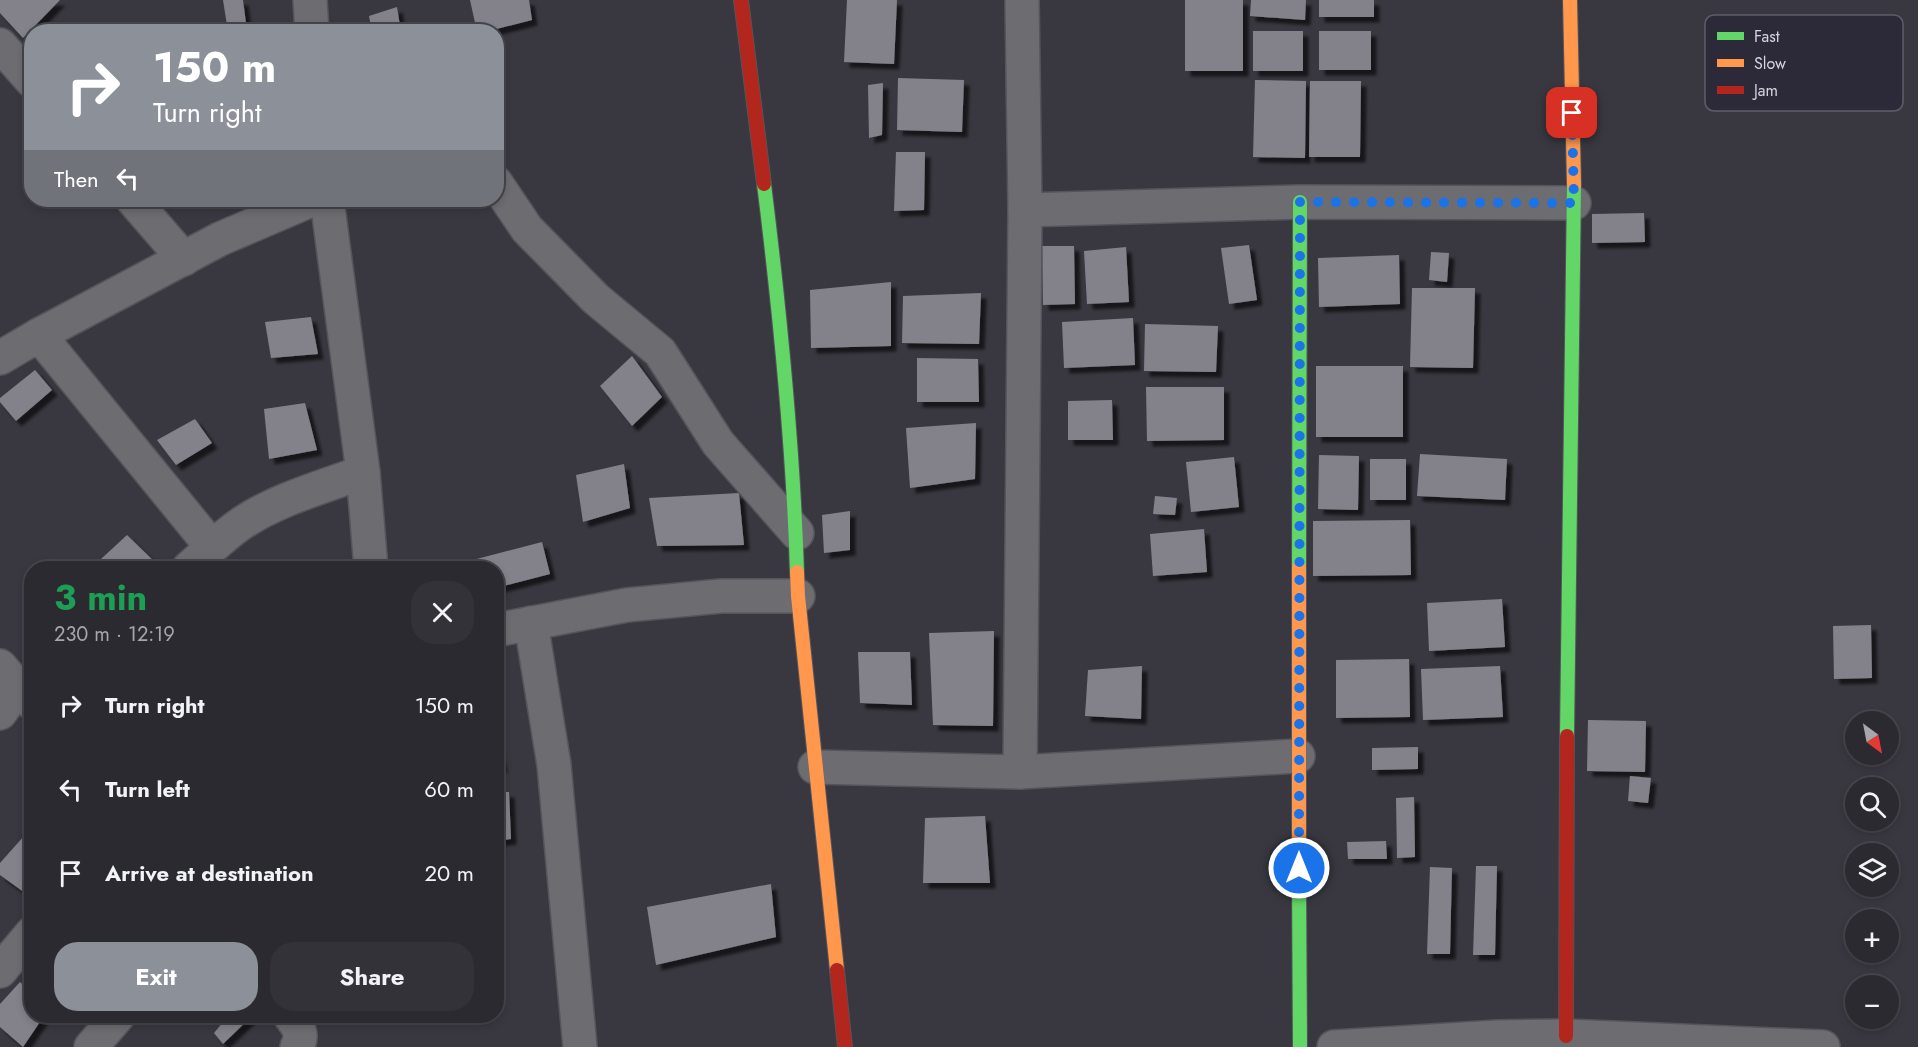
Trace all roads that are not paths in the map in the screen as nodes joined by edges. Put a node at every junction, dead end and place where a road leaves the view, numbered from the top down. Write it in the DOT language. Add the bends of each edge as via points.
graph roads {
  1 [pos="310,0"];
  2 [pos="741,0"];
  3 [pos="1022,0"];
  4 [pos="1570,0"];
  5 [pos="312,24"];
  6 [pos="0,45"];
  7 [pos="24,72"];
  8 [pos="504,195"];
  9 [pos="1300,202"];
  10 [pos="1574,203"];
  11 [pos="140,207"];
  12 [pos="295,207"];
  13 [pos="328,207"];
  14 [pos="1025,210"];
  15 [pos="184,259"];
  16 [pos="39,335"];
  17 [pos="0,358"];
  18 [pos="363,472"];
  19 [pos="797,533"];
  20 [pos="200,558"];
  21 [pos="370,561"];
  22 [pos="798,596"];
  23 [pos="531,623"];
  24 [pos="504,628"];
  25 [pos="17,685"];
  26 [pos="0,713"];
  27 [pos="1298,756"];
  28 [pos="814,767"];
  29 [pos="1020,772"];
  30 [pos="24,942"];
  31 [pos="0,971"];
  32 [pos="112,1023"];
  33 [pos="296,1023"];
  34 [pos="1566,1036"];
  35 [pos="1498,1042"];
  36 [pos="92,1047"];
  37 [pos="297,1047"];
  38 [pos="579,1047"];
  39 [pos="845,1047"];
  40 [pos="1300,1047"];
  41 [pos="1334,1047"];
  42 [pos="1823,1047"];
  1 -- 5 [label="street"];
  2 -- 19 [label="street" via="779,309"];
  3 -- 14 [label="street"];
  4 -- 10 [label="street"];
  6 -- 7 [label="street"];
  8 -- 19 [label="street" via="527,229 596,299 660,352 718,443"];
  9 -- 10 [label="street"];
  9 -- 14 [label="street"];
  9 -- 27 [label="street"];
  10 -- 34 [label="street"];
  11 -- 15 [label="street"];
  12 -- 15 [label="street"];
  13 -- 18 [label="street"];
  14 -- 29 [label="street"];
  15 -- 16 [label="street"];
  16 -- 17 [label="street"];
  16 -- 20 [label="street"];
  18 -- 20 [label="street" via="275,505 243,523"];
  18 -- 21 [label="street"];
  19 -- 22 [label="street"];
  22 -- 23 [label="street" via="721,596 627,605"];
  22 -- 28 [label="street"];
  23 -- 24 [label="street"];
  23 -- 38 [label="street" via="554,765"];
  25 -- 26 [label="street"];
  27 -- 29 [label="street"];
  27 -- 40 [label="street"];
  28 -- 29 [label="street"];
  28 -- 39 [label="street"];
  30 -- 31 [label="street"];
  32 -- 36 [label="street"];
  33 -- 37 [label="street" via="301,1040"];
  34 -- 35 [label="street"];
  34 -- 42 [label="street"];
  35 -- 41 [label="street"];
}
